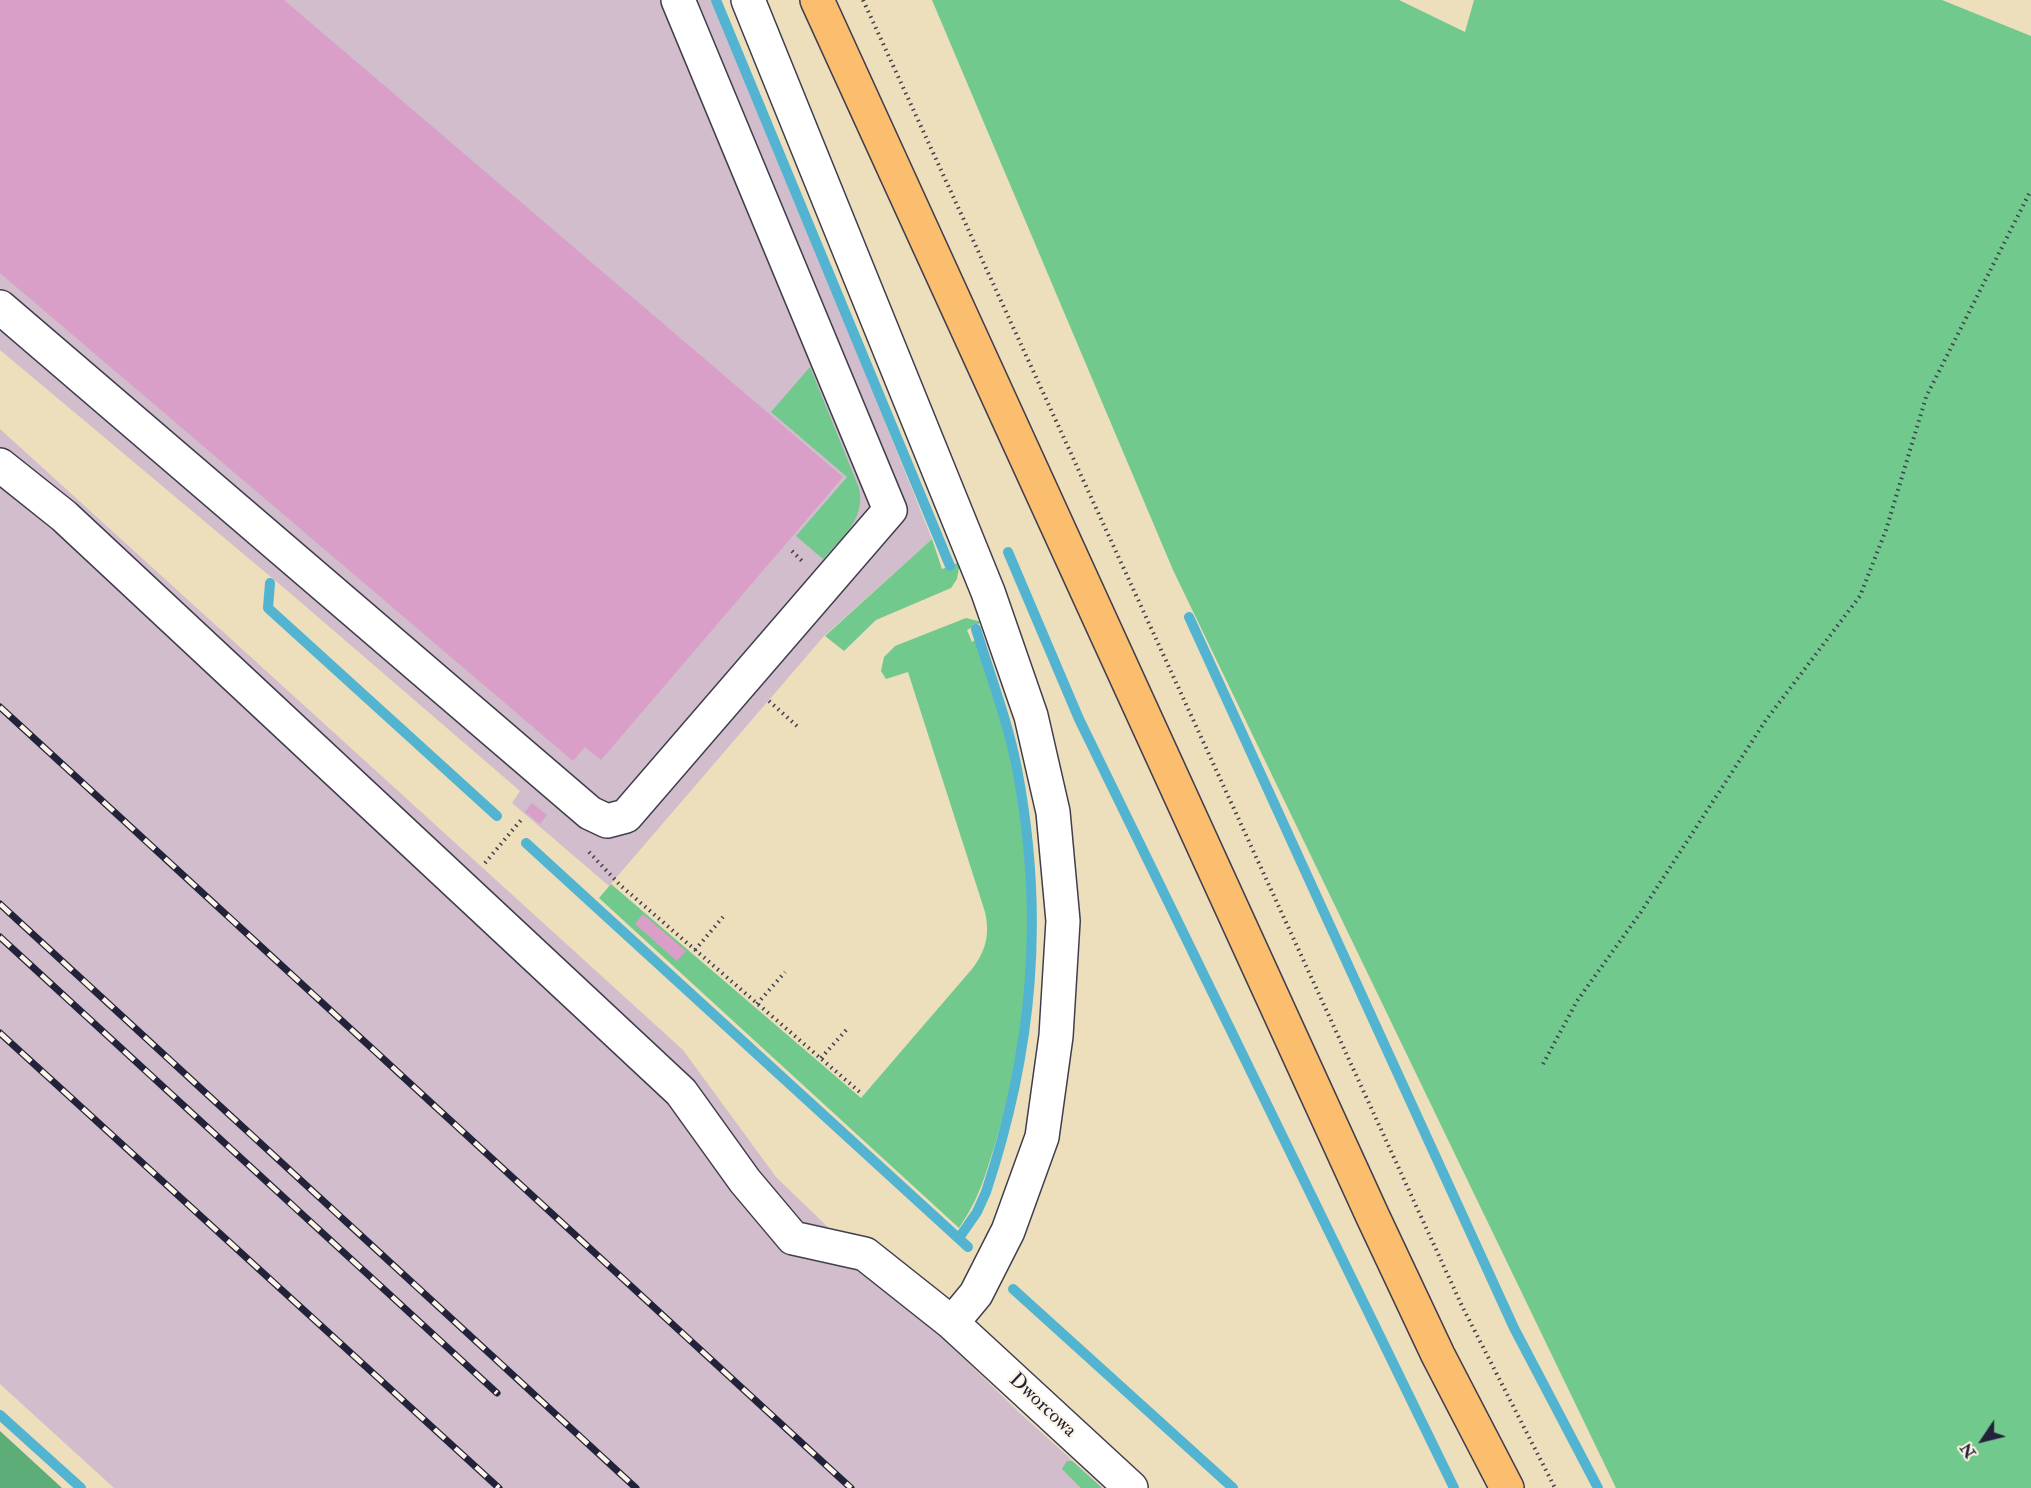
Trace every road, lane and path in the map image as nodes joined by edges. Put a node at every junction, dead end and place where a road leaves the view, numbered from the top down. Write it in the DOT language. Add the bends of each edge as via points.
graph roads {
  1 [pos="678,0"];
  2 [pos="748,0"];
  3 [pos="818,0"];
  4 [pos="863,0"];
  5 [pos="2031,190"];
  6 [pos="0,307"];
  7 [pos="0,465"];
  8 [pos="775,706"];
  9 [pos="798,727"];
  10 [pos="521,820"];
  11 [pos="620,885"];
  12 [pos="464,890"];
  13 [pos="723,917"];
  14 [pos="695,950"];
  15 [pos="785,972"];
  16 [pos="757,1004"];
  17 [pos="848,1028"];
  18 [pos="821,1058"];
  19 [pos="1543,1064"];
  20 [pos="862,1094"];
  21 [pos="952,1323"];
  22 [pos="1131,1488"];
  23 [pos="1507,1488"];
  24 [pos="1555,1488"];
  1 -- 6 [label="lane" via="890,510 626,816 607,821 590,813"];
  2 -- 21 [label="lane" via="988,592 1031,716 1053,812 1063,921 1056,1036 1042,1137 1008,1231 976,1294"];
  3 -- 23 [label="main road" via="1368,1206 1438,1355"];
  4 -- 24 [label="path" via="1462,1306"];
  5 -- 19 [label="path" via="1926,396 1886,530 1860,596 1766,720 1641,912 1577,1001"];
  7 -- 12 [label="lane, Dworcowa" via="63,516"];
  8 -- 9 [label="path"];
  10 -- 12 [label="path"];
  11 -- 14 [label="path"];
  12 -- 21 [label="lane, Dworcowa" via="681,1092 745,1181 794,1238 865,1254"];
  13 -- 14 [label="path"];
  14 -- 16 [label="path"];
  15 -- 16 [label="path"];
  16 -- 18 [label="path"];
  17 -- 18 [label="path"];
  18 -- 20 [label="path"];
  21 -- 22 [label="lane, Dworcowa"];
}
